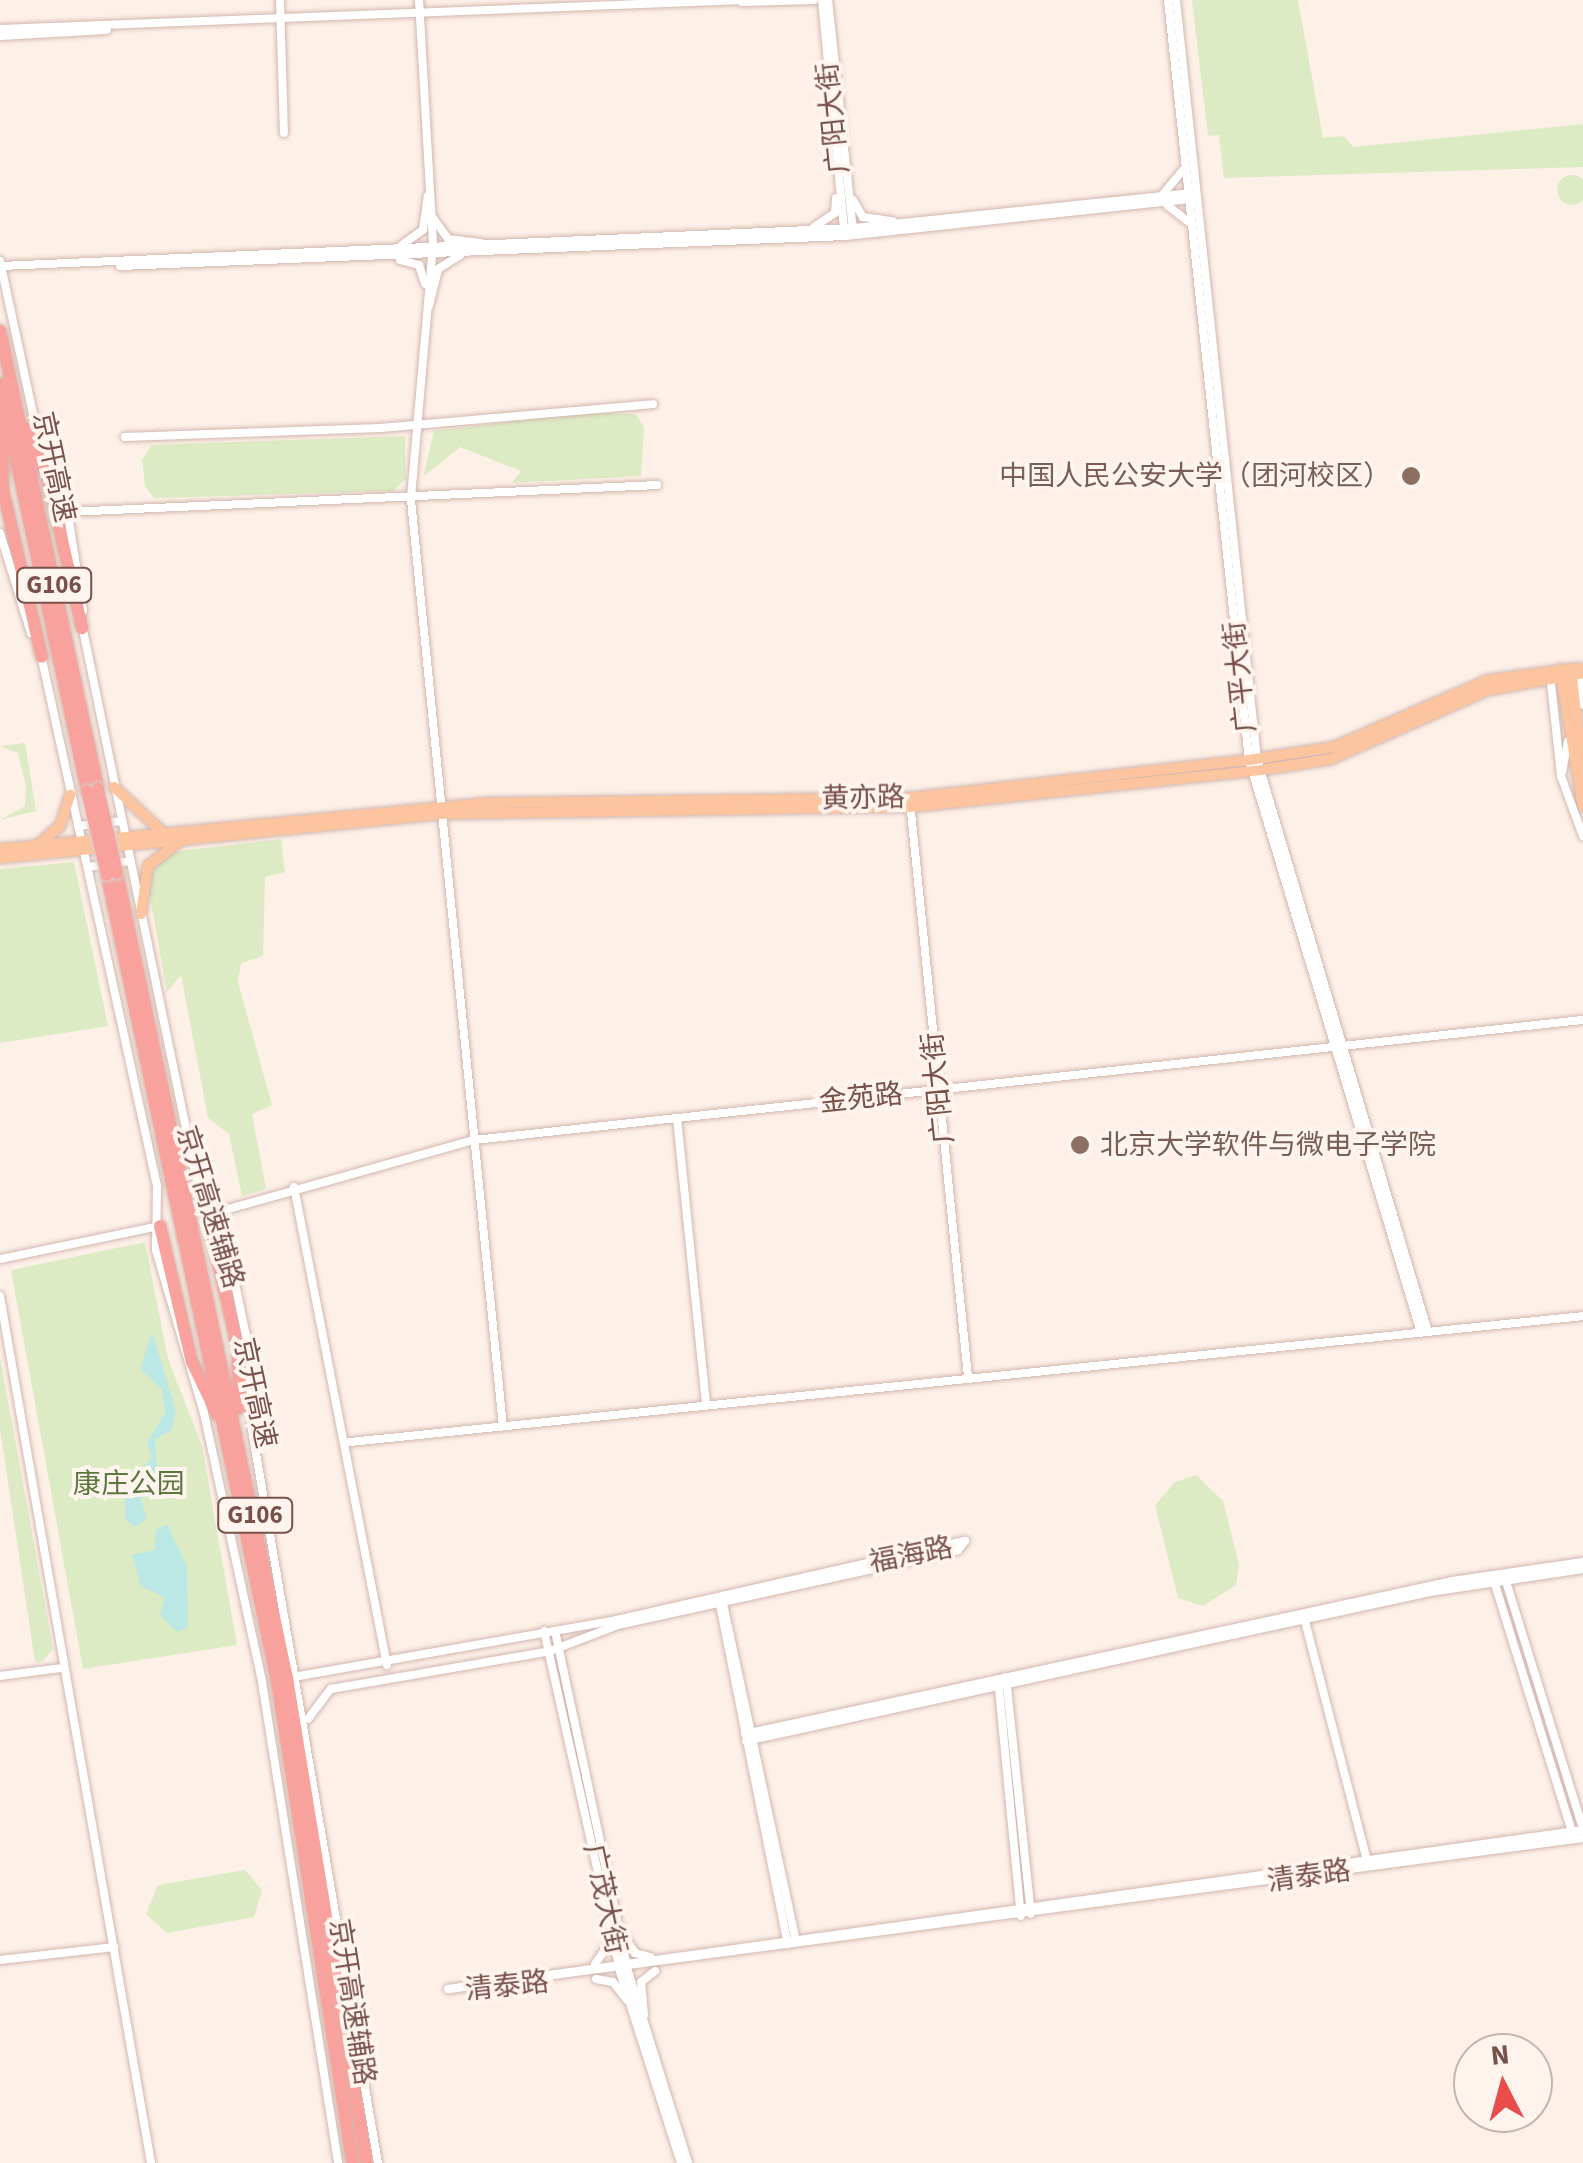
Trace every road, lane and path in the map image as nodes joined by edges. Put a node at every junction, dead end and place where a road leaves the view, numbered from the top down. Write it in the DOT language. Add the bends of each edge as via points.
graph roads {
  1 [pos="280,0"];
  2 [pos="420,0"];
  3 [pos="814,0"];
  4 [pos="825,0"];
  5 [pos="1168,0"];
  6 [pos="1176,0"];
  7 [pos="741,1"];
  8 [pos="420,16"];
  9 [pos="280,21"];
  10 [pos="0,32"];
  11 [pos="284,133"];
  12 [pos="1185,155"];
  13 [pos="840,179"];
  14 [pos="850,191"];
  15 [pos="430,192"];
  16 [pos="1194,196"];
  17 [pos="1156,197"];
  18 [pos="1138,205"];
  19 [pos="430,208"];
  20 [pos="902,224"];
  21 [pos="808,230"];
  22 [pos="849,232"];
  23 [pos="1194,235"];
  24 [pos="487,244"];
  25 [pos="389,248"];
  26 [pos="432,250"];
  27 [pos="471,252"];
  28 [pos="371,256"];
  29 [pos="1,266"];
  30 [pos="428,297"];
  31 [pos="426,310"];
  32 [pos="0,332"];
  33 [pos="3,384"];
  34 [pos="653,404"];
  35 [pos="416,425"];
  36 [pos="125,437"];
  37 [pos="657,485"];
  38 [pos="410,500"];
  39 [pos="68,512"];
  40 [pos="0,534"];
  41 [pos="82,628"];
  42 [pos="42,657"];
  43 [pos="1569,672"];
  44 [pos="1583,705"];
  45 [pos="1568,742"];
  46 [pos="1255,765"];
  47 [pos="1583,772"];
  48 [pos="1561,776"];
  49 [pos="114,787"];
  50 [pos="70,795"];
  51 [pos="909,802"];
  52 [pos="1583,806"];
  53 [pos="443,810"];
  54 [pos="122,821"];
  55 [pos="78,826"];
  56 [pos="166,832"];
  57 [pos="1583,836"];
  58 [pos="186,839"];
  59 [pos="127,841"];
  60 [pos="38,845"];
  61 [pos="83,845"];
  62 [pos="0,849"];
  63 [pos="0,858"];
  64 [pos="132,861"];
  65 [pos="88,867"];
  66 [pos="142,914"];
  67 [pos="1583,1020"];
  68 [pos="1338,1047"];
  69 [pos="938,1090"];
  70 [pos="677,1118"];
  71 [pos="474,1140"];
  72 [pos="294,1187"];
  73 [pos="207,1215"];
  74 [pos="160,1226"];
  75 [pos="0,1260"];
  76 [pos="0,1296"];
  77 [pos="1583,1316"];
  78 [pos="1424,1332"];
  79 [pos="968,1378"];
  80 [pos="706,1405"];
  81 [pos="503,1426"];
  82 [pos="233,1436"];
  83 [pos="350,1442"];
  84 [pos="1583,1565"];
  85 [pos="1504,1575"];
  86 [pos="1493,1577"];
  87 [pos="721,1602"];
  88 [pos="1303,1616"];
  89 [pos="544,1631"];
  90 [pos="556,1631"];
  91 [pos="559,1646"];
  92 [pos="550,1651"];
  93 [pos="387,1665"];
  94 [pos="62,1668"];
  95 [pos="0,1676"];
  96 [pos="299,1676"];
  97 [pos="1002,1682"];
  98 [pos="306,1722"];
  99 [pos="749,1737"];
  100 [pos="1583,1829"];
  101 [pos="1576,1836"];
  102 [pos="1367,1861"];
  103 [pos="1025,1911"];
  104 [pos="610,1922"];
  105 [pos="620,1928"];
  106 [pos="792,1944"];
  107 [pos="110,1948"];
  108 [pos="670,1958"];
  109 [pos="0,1960"];
  110 [pos="664,1966"];
  111 [pos="623,1968"];
  112 [pos="583,1969"];
  113 [pos="572,1978"];
  114 [pos="631,2006"];
  115 [pos="646,2024"];
  116 [pos="151,2163"];
  117 [pos="338,2163"];
  118 [pos="354,2163"];
  119 [pos="366,2163"];
  120 [pos="378,2163"];
  121 [pos="685,2163"];
  1 -- 9 [label="street"];
  2 -- 8 [label="street"];
  3 -- 7 [label="street"];
  4 -- 13 [label="street, 广阳大街"];
  4 -- 14 [label="street, 广阳大街"];
  5 -- 12 [label="street, 广平大街"];
  6 -- 16 [label="street, 广平大街"];
  7 -- 8 [label="street"];
  8 -- 9 [label="street"];
  8 -- 15 [label="street"];
  9 -- 10 [label="street"];
  9 -- 11 [label="street"];
  12 -- 16 [label="street, 广平大街"];
  12 -- 17 [label="street" via="1181,182"];
  13 -- 21 [label="street" via="835,214"];
  13 -- 22 [label="street, 广阳大街"];
  14 -- 20 [label="street" via="863,217"];
  14 -- 22 [label="street, 广阳大街"];
  15 -- 19 [label="street"];
  15 -- 25 [label="street" via="422,230"];
  16 -- 17 [label="street"];
  16 -- 18 [label="street"];
  16 -- 23 [label="street, 广平大街"];
  16 -- 46 [label="street, 广平大街"];
  17 -- 20 [label="street"];
  18 -- 22 [label="street"];
  18 -- 23 [label="street" via="1177,207"];
  19 -- 24 [label="street" via="448,239"];
  19 -- 26 [label="street"];
  20 -- 22 [label="street"];
  21 -- 22 [label="street"];
  21 -- 24 [label="street"];
  22 -- 27 [label="street"];
  23 -- 46 [label="street, 广平大街"];
  24 -- 26 [label="street"];
  25 -- 26 [label="street"];
  25 -- 29 [label="street"];
  26 -- 27 [label="street"];
  26 -- 28 [label="street"];
  26 -- 30 [label="street"];
  27 -- 31 [label="street" via="438,268"];
  28 -- 29 [label="street"];
  28 -- 30 [label="street" via="419,264"];
  29 -- 39 [label="street, 京开高速辅路" via="34,418"];
  30 -- 31 [label="street"];
  31 -- 35 [label="street"];
  32 -- 33 [label="highway, 京开高速 / G106"];
  33 -- 41 [label="highway" via="48,478"];
  33 -- 42 [label="highway" via="3,490"];
  33 -- 82 [label="highway, 京开高速 / G106, bridge"];
  34 -- 35 [label="street"];
  35 -- 36 [label="street"];
  35 -- 38 [label="street"];
  37 -- 38 [label="street"];
  38 -- 39 [label="street"];
  38 -- 53 [label="street"];
  39 -- 41 [label="street, 京开高速辅路"];
  40 -- 42 [label="street, 京开高速辅路"];
  41 -- 49 [label="street, 京开高速辅路"];
  42 -- 50 [label="street, 京开高速辅路"];
  43 -- 44 [label="street"];
  43 -- 45 [label="main road"];
  43 -- 46 [label="main road, 黄亦路" via="1467,698 1331,759"];
  43 -- 47 [label="main road"];
  43 -- 48 [label="street"];
  45 -- 48 [label="street"];
  45 -- 52 [label="main road"];
  46 -- 51 [label="main road, 黄亦路"];
  46 -- 68 [label="street, 广平大街"];
  48 -- 57 [label="street"];
  49 -- 54 [label="street, 京开高速辅路"];
  49 -- 56 [label="main road"];
  50 -- 55 [label="street, 京开高速辅路"];
  50 -- 60 [label="main road" via="60,826"];
  51 -- 53 [label="main road, 黄亦路"];
  51 -- 69 [label="street, 广阳大街"];
  53 -- 56 [label="main road, 黄亦路"];
  53 -- 58 [label="main road, 黄亦路"];
  53 -- 71 [label="street"];
  54 -- 55 [label="street"];
  54 -- 59 [label="street, 京开高速辅路"];
  55 -- 61 [label="street, 京开高速辅路"];
  56 -- 59 [label="main road, 黄亦路"];
  58 -- 59 [label="main road, 黄亦路"];
  58 -- 66 [label="main road" via="148,866"];
  59 -- 61 [label="main road"];
  59 -- 64 [label="street, 京开高速辅路"];
  60 -- 61 [label="main road"];
  60 -- 62 [label="main road"];
  61 -- 63 [label="main road"];
  61 -- 65 [label="street, 京开高速辅路"];
  64 -- 65 [label="street"];
  64 -- 66 [label="street, 京开高速辅路"];
  65 -- 74 [label="street, 京开高速辅路"];
  66 -- 73 [label="street, 京开高速辅路"];
  67 -- 68 [label="street, 金苑路"];
  68 -- 69 [label="street, 金苑路"];
  68 -- 78 [label="street, 广平大街"];
  69 -- 70 [label="street, 金苑路"];
  69 -- 79 [label="street, 广阳大街"];
  70 -- 71 [label="street, 金苑路"];
  70 -- 80 [label="street"];
  71 -- 72 [label="street, 金苑路"];
  71 -- 81 [label="street"];
  72 -- 73 [label="street, 金苑路"];
  72 -- 83 [label="street"];
  73 -- 82 [label="highway" via="238,1349"];
  73 -- 96 [label="street, 京开高速辅路" via="229,1254 245,1331 252,1430"];
  74 -- 75 [label="street"];
  74 -- 82 [label="highway" via="192,1362"];
  74 -- 117 [label="street, 京开高速辅路" via="176,1340 204,1413 262,1682"];
  76 -- 94 [label="street"];
  77 -- 78 [label="street"];
  78 -- 79 [label="street"];
  79 -- 80 [label="street"];
  80 -- 81 [label="street"];
  81 -- 83 [label="street"];
  82 -- 118 [label="highway, 京开高速 / G106"];
  82 -- 119 [label="highway, 京开高速 / G106"];
  83 -- 93 [label="street"];
  84 -- 85 [label="street"];
  85 -- 86 [label="street"];
  85 -- 100 [label="street"];
  86 -- 88 [label="street"];
  86 -- 101 [label="street"];
  87 -- 87 [label="street, 福海路" via="965,1541"];
  87 -- 90 [label="street, 福海路"];
  87 -- 91 [label="street, 福海路"];
  87 -- 99 [label="street"];
  88 -- 97 [label="street"];
  88 -- 102 [label="street"];
  89 -- 90 [label="street, 福海路"];
  89 -- 92 [label="street, 广茂大街"];
  89 -- 93 [label="street, 福海路"];
  90 -- 91 [label="street, 广茂大街"];
  91 -- 92 [label="street, 福海路"];
  91 -- 105 [label="street, 广茂大街"];
  92 -- 98 [label="street, 福海路" via="330,1690"];
  92 -- 104 [label="street, 广茂大街"];
  93 -- 96 [label="street, 福海路"];
  94 -- 95 [label="street"];
  94 -- 107 [label="street"];
  96 -- 98 [label="street, 京开高速辅路"];
  97 -- 99 [label="street"];
  97 -- 103 [label="street"];
  98 -- 120 [label="street, 京开高速辅路"];
  99 -- 106 [label="street"];
  100 -- 101 [label="street, 清泰路"];
  101 -- 102 [label="street, 清泰路"];
  101 -- 103 [label="street, 清泰路"];
  102 -- 103 [label="street, 清泰路"];
  103 -- 106 [label="street, 清泰路"];
  104 -- 111 [label="street, 广茂大街"];
  104 -- 112 [label="street" via="608,1956"];
  105 -- 108 [label="street" via="635,1954"];
  105 -- 111 [label="street, 广茂大街"];
  106 -- 108 [label="street, 清泰路"];
  106 -- 110 [label="street, 清泰路"];
  107 -- 109 [label="street"];
  107 -- 116 [label="street"];
  108 -- 111 [label="street, 清泰路"];
  110 -- 111 [label="street, 清泰路"];
  110 -- 115 [label="street" via="641,1982"];
  111 -- 112 [label="street, 清泰路"];
  111 -- 113 [label="street, 清泰路"];
  111 -- 114 [label="street, 广茂大街"];
  111 -- 115 [label="street, 广茂大街"];
  112 -- 113 [label="street, 清泰路" via="448,1989"];
  113 -- 114 [label="street" via="610,1980"];
  114 -- 121 [label="street, 广茂大街"];
  115 -- 121 [label="street, 广茂大街"];
}
